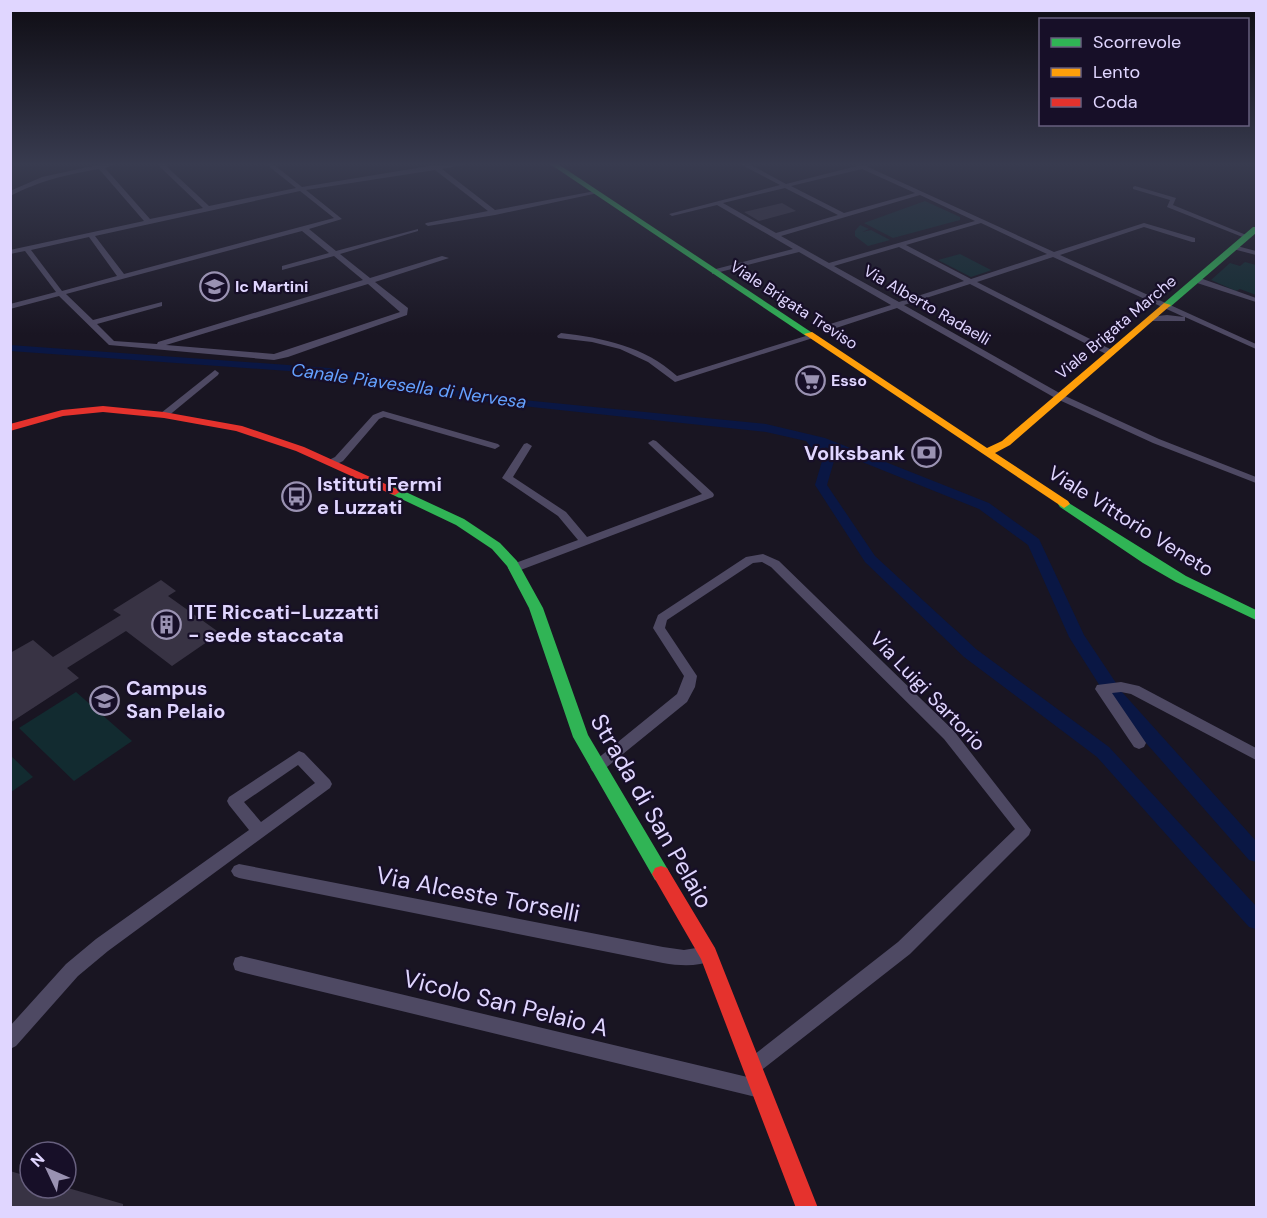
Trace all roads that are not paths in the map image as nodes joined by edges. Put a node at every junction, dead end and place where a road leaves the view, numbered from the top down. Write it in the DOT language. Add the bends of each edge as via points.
graph roads {
  1 [pos="154,221"];
  2 [pos="332,221"];
  3 [pos="447,221"];
  4 [pos="637,221"];
  5 [pos="751,221"];
  6 [pos="827,221"];
  7 [pos="981,221"];
  8 [pos="1215,221"];
  9 [pos="149,222"];
  10 [pos="428,224"];
  11 [pos="303,228"];
  12 [pos="417,230"];
  13 [pos="1252,233"];
  14 [pos="92,235"];
  15 [pos="776,235"];
  16 [pos="1192,240"];
  17 [pos="900,244"];
  18 [pos="1236,247"];
  19 [pos="27,249"];
  20 [pos="801,249"];
  21 [pos="10,252"];
  22 [pos="1257,253"];
  23 [pos="334,254"];
  24 [pos="1054,254"];
  25 [pos="445,258"];
  26 [pos="829,265"];
  27 [pos="285,268"];
  28 [pos="715,272"];
  29 [pos="122,277"];
  30 [pos="1197,280"];
  31 [pos="368,281"];
  32 [pos="971,281"];
  33 [pos="60,293"];
  34 [pos="1257,300"];
  35 [pos="159,304"];
  36 [pos="897,304"];
  37 [pos="10,307"];
  38 [pos="1165,307"];
  39 [pos="1151,319"];
  40 [pos="91,323"];
  41 [pos="1202,323"];
  42 [pos="830,327"];
  43 [pos="561,336"];
  44 [pos="812,337"];
  45 [pos="154,346"];
  46 [pos="1257,347"];
  47 [pos="1111,353"];
  48 [pos="215,373"];
  49 [pos="1060,397"];
  50 [pos="164,415"];
  51 [pos="10,428"];
  52 [pos="965,437"];
  53 [pos="654,443"];
  54 [pos="1006,443"];
  55 [pos="495,446"];
  56 [pos="527,446"];
  57 [pos="988,452"];
  58 [pos="332,463"];
  59 [pos="1257,480"];
  60 [pos="585,542"];
  61 [pos="514,568"];
  62 [pos="1257,615"];
  63 [pos="1139,743"];
  64 [pos="1257,754"];
  65 [pos="597,767"];
  66 [pos="259,831"];
  67 [pos="239,871"];
  68 [pos="708,954"];
  69 [pos="241,964"];
  70 [pos="10,1040"];
  71 [pos="752,1067"];
  72 [pos="760,1089"];
  73 [pos="807,1208"];
  1 -- 9 [label="street"];
  2 -- 11 [label="street"];
  3 -- 10 [label="street"];
  4 -- 28 [label="street, Viale Brigata Treviso"];
  5 -- 15 [label="street, Via Alberto Radaelli"];
  6 -- 15 [label="street"];
  7 -- 17 [label="street"];
  7 -- 24 [label="street"];
  8 -- 13 [label="street, Viale Brigata Marche"];
  9 -- 14 [label="street"];
  11 -- 23 [label="street"];
  11 -- 29 [label="street"];
  12 -- 23 [label="street"];
  13 -- 18 [label="street, Viale Brigata Marche"];
  14 -- 19 [label="street"];
  14 -- 29 [label="street"];
  15 -- 20 [label="street, Via Alberto Radaelli"];
  16 -- 24 [label="street" via="1147,225"];
  17 -- 26 [label="street"];
  17 -- 32 [label="street"];
  18 -- 22 [label="street"];
  18 -- 30 [label="street, Viale Brigata Marche"];
  19 -- 21 [label="street"];
  19 -- 33 [label="street"];
  20 -- 26 [label="street, Via Alberto Radaelli"];
  20 -- 28 [label="street"];
  23 -- 27 [label="street"];
  23 -- 31 [label="street"];
  24 -- 32 [label="street"];
  24 -- 38 [label="street"];
  25 -- 31 [label="street"];
  26 -- 36 [label="street, Via Alberto Radaelli"];
  28 -- 44 [label="street, Viale Brigata Treviso"];
  29 -- 33 [label="street"];
  30 -- 34 [label="street"];
  30 -- 38 [label="street, Viale Brigata Marche"];
  31 -- 45 [label="street"];
  31 -- 45 [label="street" via="404,313 274,357"];
  32 -- 36 [label="street"];
  32 -- 47 [label="street"];
  33 -- 37 [label="street"];
  33 -- 40 [label="street"];
  35 -- 40 [label="street"];
  36 -- 42 [label="street"];
  36 -- 49 [label="street, Via Alberto Radaelli"];
  38 -- 39 [label="street, Viale Brigata Marche"];
  38 -- 41 [label="street"];
  39 -- 41 [label="street" via="1173,317"];
  39 -- 47 [label="street, Viale Brigata Marche"];
  40 -- 45 [label="street" via="112,344"];
  41 -- 46 [label="street"];
  43 -- 44 [label="street" via="616,344 663,366 675,379"];
  44 -- 52 [label="street, Viale Brigata Treviso"];
  47 -- 49 [label="street, Viale Brigata Marche"];
  48 -- 50 [label="street"];
  49 -- 54 [label="street, Viale Brigata Marche"];
  49 -- 59 [label="street, Via Alberto Radaelli" via="1156,441"];
  50 -- 51 [label="street, Strada di San Pelaio" via="81,411"];
  50 -- 58 [label="street, Strada di San Pelaio" via="251,432"];
  52 -- 54 [label="street"];
  52 -- 57 [label="street, Viale Brigata Treviso"];
  53 -- 60 [label="street" via="709,495"];
  54 -- 57 [label="street, Viale Brigata Marche"];
  55 -- 58 [label="street" via="383,414"];
  56 -- 60 [label="street" via="507,478 562,514"];
  57 -- 62 [label="street, Viale Vittorio Veneto" via="1169,573"];
  58 -- 61 [label="street, Strada di San Pelaio" via="467,526 496,546"];
  60 -- 61 [label="street"];
  61 -- 65 [label="street, Strada di San Pelaio" via="536,608 577,727"];
  63 -- 64 [label="street" via="1102,689 1121,687 1140,693"];
  65 -- 68 [label="street, Strada di San Pelaio"];
  65 -- 71 [label="street, Via Luigi Sartorio" via="682,698 688,687 691,676 659,628 662,618 750,560 763,558 775,564 949,735 1024,830 904,948"];
  66 -- 66 [label="street" via="234,801 299,757 325,784"];
  66 -- 70 [label="street" via="72,970"];
  67 -- 68 [label="street, Via Alceste Torselli" via="663,955 684,958"];
  68 -- 71 [label="street, Strada di San Pelaio"];
  69 -- 72 [label="street, Vicolo San Pelaio A"];
  71 -- 72 [label="street, Strada di San Pelaio"];
  72 -- 73 [label="street, Strada di San Pelaio"];
}
